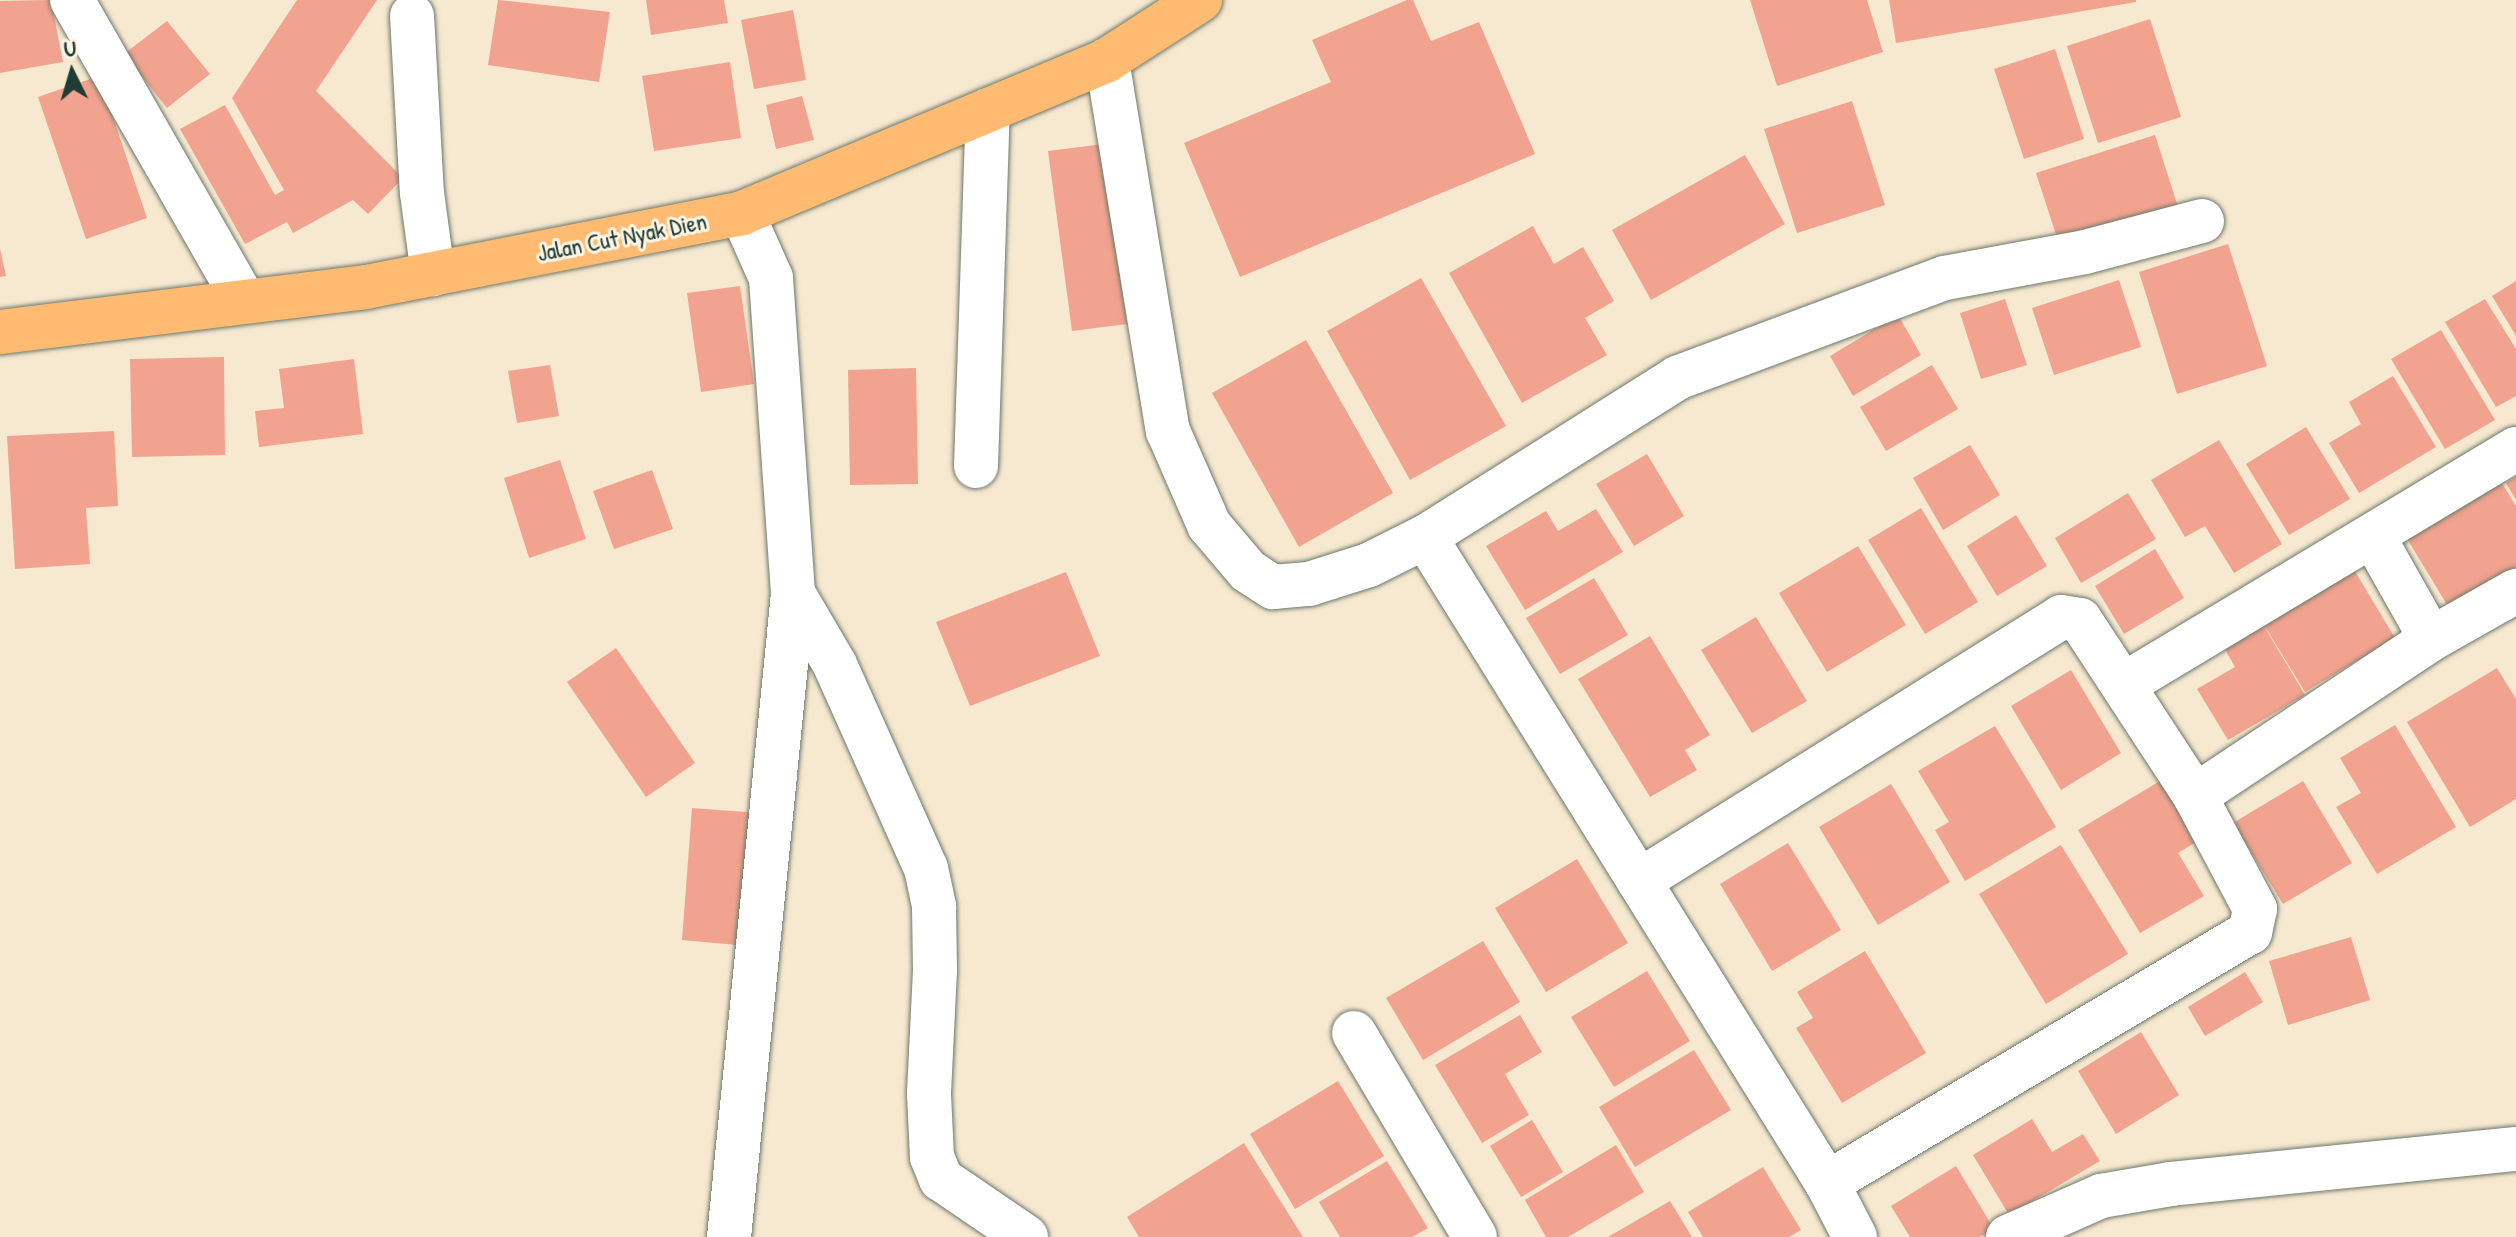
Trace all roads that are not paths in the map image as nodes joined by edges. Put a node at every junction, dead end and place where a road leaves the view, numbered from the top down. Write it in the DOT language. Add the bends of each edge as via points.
graph roads {
  1 [pos="72,0"];
  2 [pos="1200,0"];
  3 [pos="412,16"];
  4 [pos="1107,60"];
  5 [pos="988,110"];
  6 [pos="742,213"];
  7 [pos="2202,221"];
  8 [pos="433,274"];
  9 [pos="243,299"];
  10 [pos="0,332"];
  11 [pos="2516,449"];
  12 [pos="976,466"];
  13 [pos="2373,536"];
  14 [pos="1425,537"];
  15 [pos="2516,591"];
  16 [pos="793,593"];
  17 [pos="2431,639"];
  18 [pos="2123,685"];
  19 [pos="2195,796"];
  20 [pos="1639,881"];
  21 [pos="1354,1033"];
  22 [pos="2516,1149"];
  23 [pos="1827,1183"];
  24 [pos="729,1237"];
  25 [pos="1026,1237"];
  26 [pos="1475,1237"];
  27 [pos="1855,1237"];
  28 [pos="2008,1237"];
  1 -- 9 [label="street"];
  2 -- 4 [label="highway, Jalan Cut Nyak Dien"];
  3 -- 8 [label="street" via="422,193"];
  4 -- 5 [label="highway, Jalan Cut Nyak Dien"];
  4 -- 14 [label="street" via="1168,431 1209,525 1248,571 1273,587 1309,584 1369,565"];
  5 -- 6 [label="highway, Jalan Cut Nyak Dien"];
  5 -- 12 [label="street"];
  6 -- 8 [label="highway, Jalan Cut Nyak Dien"];
  6 -- 16 [label="street" via="771,278"];
  7 -- 14 [label="street" via="2085,252 1945,278 1677,378"];
  8 -- 9 [label="highway, Jalan Cut Nyak Dien"];
  9 -- 10 [label="highway, Jalan Cut Nyak Dien"];
  11 -- 13 [label="street"];
  13 -- 17 [label="street"];
  13 -- 18 [label="street"];
  14 -- 20 [label="street"];
  15 -- 17 [label="street"];
  16 -- 24 [label="street"];
  16 -- 25 [label="street" via="835,665 926,868 934,907 932,1157 941,1179"];
  17 -- 19 [label="street"];
  18 -- 19 [label="street"];
  18 -- 20 [label="street" via="2080,620 2061,617"];
  19 -- 23 [label="street" via="2255,909 2250,932"];
  20 -- 23 [label="street"];
  21 -- 26 [label="street"];
  22 -- 28 [label="street" via="2171,1184 2101,1196"];
  23 -- 27 [label="street"];
}
